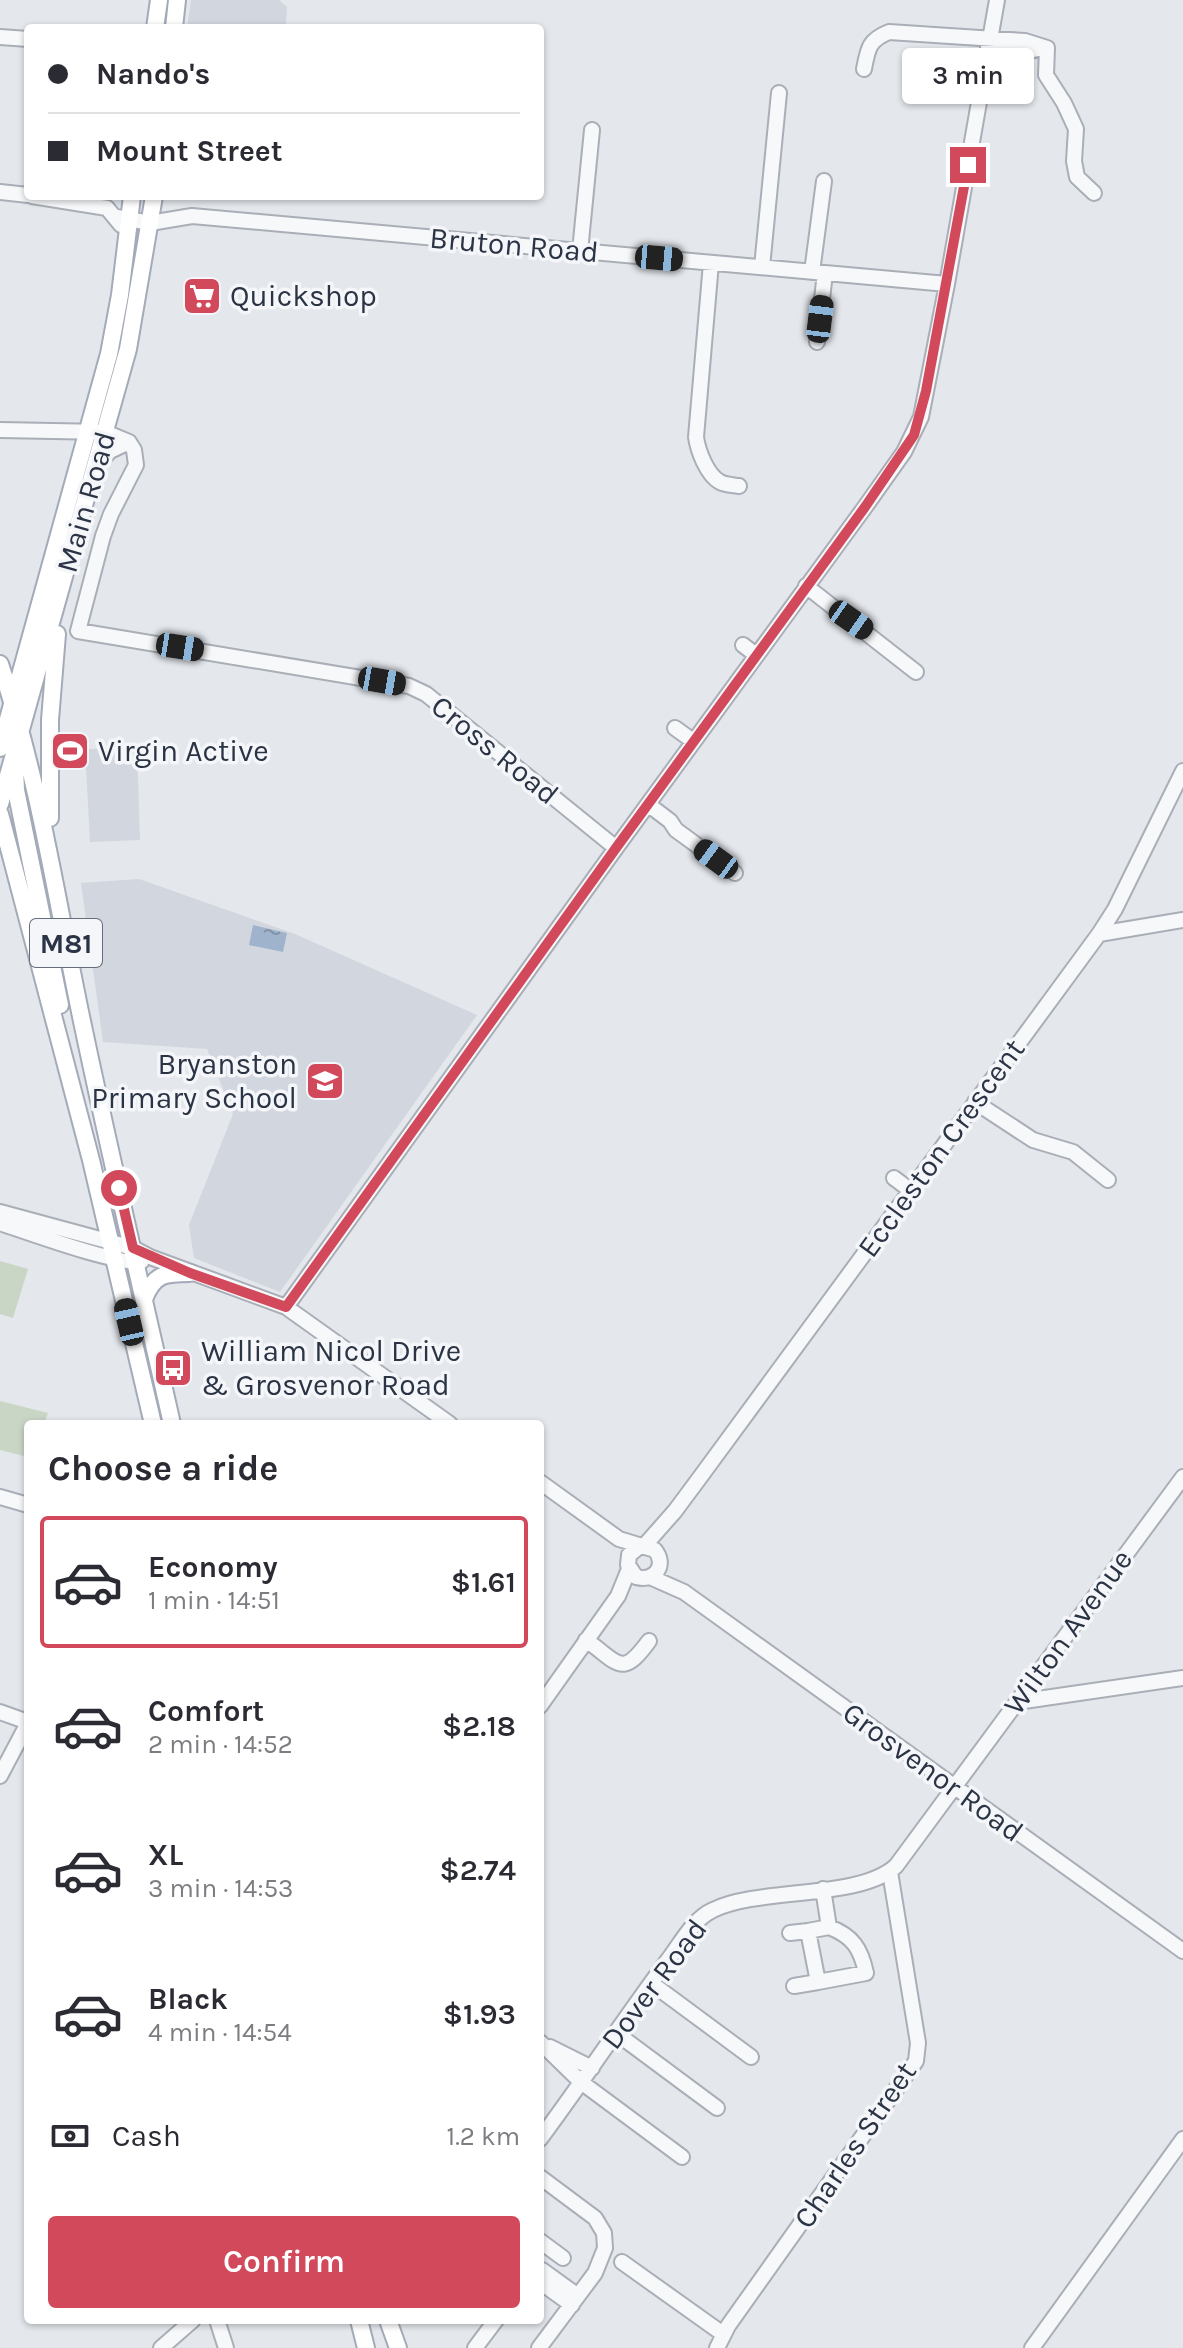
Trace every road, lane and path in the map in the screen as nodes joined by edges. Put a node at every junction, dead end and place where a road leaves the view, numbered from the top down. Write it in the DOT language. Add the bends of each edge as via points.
graph roads {
  1 [pos="177,0"];
  2 [pos="997,0"];
  3 [pos="174,24"];
  4 [pos="0,37"];
  5 [pos="24,39"];
  6 [pos="989,42"];
  7 [pos="864,69"];
  8 [pos="779,93"];
  9 [pos="592,130"];
  10 [pos="824,181"];
  11 [pos="0,192"];
  12 [pos="1094,193"];
  13 [pos="24,195"];
  14 [pos="59,200"];
  15 [pos="130,200"];
  16 [pos="153,200"];
  17 [pos="123,219"];
  18 [pos="150,223"];
  19 [pos="580,251"];
  20 [pos="711,263"];
  21 [pos="762,267"];
  22 [pos="818,272"];
  23 [pos="947,284"];
  24 [pos="817,342"];
  25 [pos="0,430"];
  26 [pos="88,430"];
  27 [pos="105,432"];
  28 [pos="129,442"];
  29 [pos="96,466"];
  30 [pos="739,486"];
  31 [pos="806,586"];
  32 [pos="61,592"];
  33 [pos="743,645"];
  34 [pos="756,655"];
  35 [pos="0,664"];
  36 [pos="916,672"];
  37 [pos="13,703"];
  38 [pos="675,728"];
  39 [pos="22,731"];
  40 [pos="693,741"];
  41 [pos="7,753"];
  42 [pos="1183,771"];
  43 [pos="0,804"];
  44 [pos="646,809"];
  45 [pos="0,814"];
  46 [pos="616,848"];
  47 [pos="51,858"];
  48 [pos="735,873"];
  49 [pos="1183,920"];
  50 [pos="1099,934"];
  51 [pos="73,1086"];
  52 [pos="975,1102"];
  53 [pos="894,1178"];
  54 [pos="1108,1180"];
  55 [pos="910,1190"];
  56 [pos="0,1212"];
  57 [pos="0,1223"];
  58 [pos="113,1251"];
  59 [pos="140,1256"];
  60 [pos="190,1273"];
  61 [pos="144,1299"];
  62 [pos="286,1307"];
  63 [pos="152,1420"];
  64 [pos="171,1420"];
  65 [pos="444,1420"];
  66 [pos="1183,1477"];
  67 [pos="544,1485"];
  68 [pos="544,1496"];
  69 [pos="0,1497"];
  70 [pos="24,1504"];
  71 [pos="675,1511"];
  72 [pos="642,1545"];
  73 [pos="660,1556"];
  74 [pos="637,1573"];
  75 [pos="684,1592"];
  76 [pos="586,1640"];
  77 [pos="649,1641"];
  78 [pos="1183,1678"];
  79 [pos="544,1700"];
  80 [pos="1017,1702"];
  81 [pos="0,1712"];
  82 [pos="24,1721"];
  83 [pos="24,1731"];
  84 [pos="0,1776"];
  85 [pos="954,1787"];
  86 [pos="890,1872"];
  87 [pos="823,1889"];
  88 [pos="829,1927"];
  89 [pos="808,1931"];
  90 [pos="790,1933"];
  91 [pos="1183,1951"];
  92 [pos="818,1982"];
  93 [pos="651,1983"];
  94 [pos="794,1986"];
  95 [pos="616,2033"];
  96 [pos="544,2047"];
  97 [pos="544,2048"];
  98 [pos="751,2057"];
  99 [pos="592,2068"];
  100 [pos="581,2082"];
  101 [pos="717,2108"];
  102 [pos="544,2133"];
  103 [pos="1183,2139"];
  104 [pos="682,2157"];
  105 [pos="544,2180"];
  106 [pos="544,2244"];
  107 [pos="622,2262"];
  108 [pos="544,2272"];
  109 [pos="544,2277"];
  110 [pos="575,2301"];
  111 [pos="186,2324"];
  112 [pos="360,2324"];
  113 [pos="389,2324"];
  114 [pos="399,2324"];
  115 [pos="488,2324"];
  116 [pos="720,2341"];
  117 [pos="161,2348"];
  118 [pos="366,2348"];
  119 [pos="398,2348"];
  120 [pos="475,2348"];
  121 [pos="539,2348"];
  122 [pos="1032,2348"];
  1 -- 3 [label="main road"];
  2 -- 6 [label="street"];
  4 -- 5 [label="street"];
  6 -- 7 [label="street" via="889,32 876,37 867,50"];
  6 -- 12 [label="street" via="1025,41 1047,48 1046,75 1076,129 1077,177"];
  6 -- 23 [label="street"];
  8 -- 21 [label="street"];
  9 -- 19 [label="street"];
  10 -- 22 [label="street"];
  11 -- 13 [label="street, Bruton Road"];
  14 -- 17 [label="street, Bruton Road" via="107,208"];
  15 -- 17 [label="main road, Main Road"];
  16 -- 18 [label="main road, Main Road"];
  17 -- 18 [label="street, Bruton Road"];
  17 -- 26 [label="main road, Main Road" via="126,244 109,354"];
  18 -- 19 [label="street, Bruton Road" via="192,216"];
  18 -- 27 [label="main road, Main Road" via="128,349"];
  19 -- 20 [label="street, Bruton Road"];
  20 -- 21 [label="street, Bruton Road"];
  20 -- 30 [label="street" via="696,437 714,478"];
  21 -- 22 [label="street, Bruton Road"];
  22 -- 23 [label="street, Bruton Road"];
  22 -- 24 [label="street"];
  23 -- 31 [label="street" via="918,426"];
  25 -- 26 [label="street"];
  26 -- 27 [label="street"];
  26 -- 37 [label="main road, Main Road"];
  27 -- 28 [label="street"];
  27 -- 29 [label="main road, Main Road"];
  28 -- 29 [label="street"];
  28 -- 46 [label="street, Cross Road" via="136,465 103,536 78,631 409,686 426,694"];
  29 -- 32 [label="main road, Main Road"];
  31 -- 34 [label="street"];
  31 -- 36 [label="street"];
  32 -- 39 [label="main road, Main Road"];
  32 -- 47 [label="main road" via="50,720"];
  33 -- 34 [label="street"];
  34 -- 40 [label="street"];
  35 -- 37 [label="main road, M81"];
  37 -- 39 [label="main road, M81"];
  37 -- 41 [label="main road"];
  38 -- 40 [label="street"];
  39 -- 41 [label="main road, Main Road"];
  39 -- 47 [label="main road, M81"];
  40 -- 44 [label="street"];
  41 -- 43 [label="main road, Main Road"];
  41 -- 51 [label="main road" via="57,981"];
  42 -- 50 [label="street, Eccleston Crescent"];
  44 -- 46 [label="street"];
  44 -- 48 [label="street" via="670,821"];
  45 -- 51 [label="main road, M81"];
  46 -- 62 [label="street"];
  47 -- 59 [label="main road, M81" via="83,1027"];
  49 -- 50 [label="street"];
  50 -- 52 [label="street, Eccleston Crescent"];
  51 -- 58 [label="main road, M81"];
  52 -- 54 [label="street" via="1033,1140 1073,1152"];
  52 -- 55 [label="street, Eccleston Crescent"];
  53 -- 55 [label="street"];
  55 -- 71 [label="street, Eccleston Crescent"];
  56 -- 58 [label="street"];
  57 -- 58 [label="street"];
  58 -- 59 [label="street"];
  58 -- 63 [label="main road, M81"];
  59 -- 60 [label="street"];
  59 -- 61 [label="main road, M81"];
  60 -- 61 [label="main road" via="160,1276"];
  60 -- 62 [label="street"];
  61 -- 64 [label="main road, M81"];
  62 -- 65 [label="street"];
  66 -- 80 [label="street, Wilton Avenue"];
  67 -- 72 [label="street" via="619,1539"];
  68 -- 74 [label="street, Grosvenor Road" via="616,1548"];
  69 -- 70 [label="street"];
  71 -- 72 [label="street, Eccleston Crescent"];
  71 -- 73 [label="street, Eccleston Crescent"];
  72 -- 73 [label="street"];
  72 -- 74 [label="street, Eccleston Crescent" via="631,1551"];
  73 -- 74 [label="street, Eccleston Crescent" via="661,1565"];
  73 -- 75 [label="street, Grosvenor Road" via="665,1572"];
  74 -- 75 [label="street, Grosvenor Road"];
  74 -- 76 [label="street"];
  75 -- 85 [label="street, Grosvenor Road"];
  76 -- 77 [label="street" via="622,1664 635,1660"];
  76 -- 79 [label="street"];
  78 -- 80 [label="street"];
  80 -- 85 [label="street, Wilton Avenue"];
  81 -- 82 [label="street"];
  83 -- 84 [label="street"];
  85 -- 86 [label="street"];
  85 -- 91 [label="street, Grosvenor Road"];
  86 -- 87 [label="street, Dover Road"];
  86 -- 116 [label="street, Charles Street" via="916,2026 916,2061"];
  87 -- 88 [label="street"];
  87 -- 93 [label="street, Dover Road" via="707,1912"];
  88 -- 89 [label="street"];
  88 -- 92 [label="street" via="852,1938 866,1973"];
  89 -- 90 [label="street"];
  89 -- 92 [label="street"];
  92 -- 94 [label="street"];
  93 -- 95 [label="street, Dover Road"];
  93 -- 98 [label="street"];
  95 -- 99 [label="street, Dover Road"];
  95 -- 101 [label="street"];
  96 -- 99 [label="street"];
  97 -- 100 [label="street"];
  99 -- 100 [label="street, Dover Road"];
  100 -- 102 [label="street, Dover Road"];
  100 -- 104 [label="street"];
  103 -- 122 [label="street"];
  105 -- 110 [label="street" via="591,2213 604,2233 604,2256"];
  106 -- 108 [label="street" via="559,2255"];
  107 -- 116 [label="street"];
  109 -- 110 [label="street"];
  110 -- 121 [label="street"];
  111 -- 117 [label="street"];
  112 -- 118 [label="main road"];
  113 -- 119 [label="main road"];
  114 -- 119 [label="main road"];
  115 -- 120 [label="street"];
}
